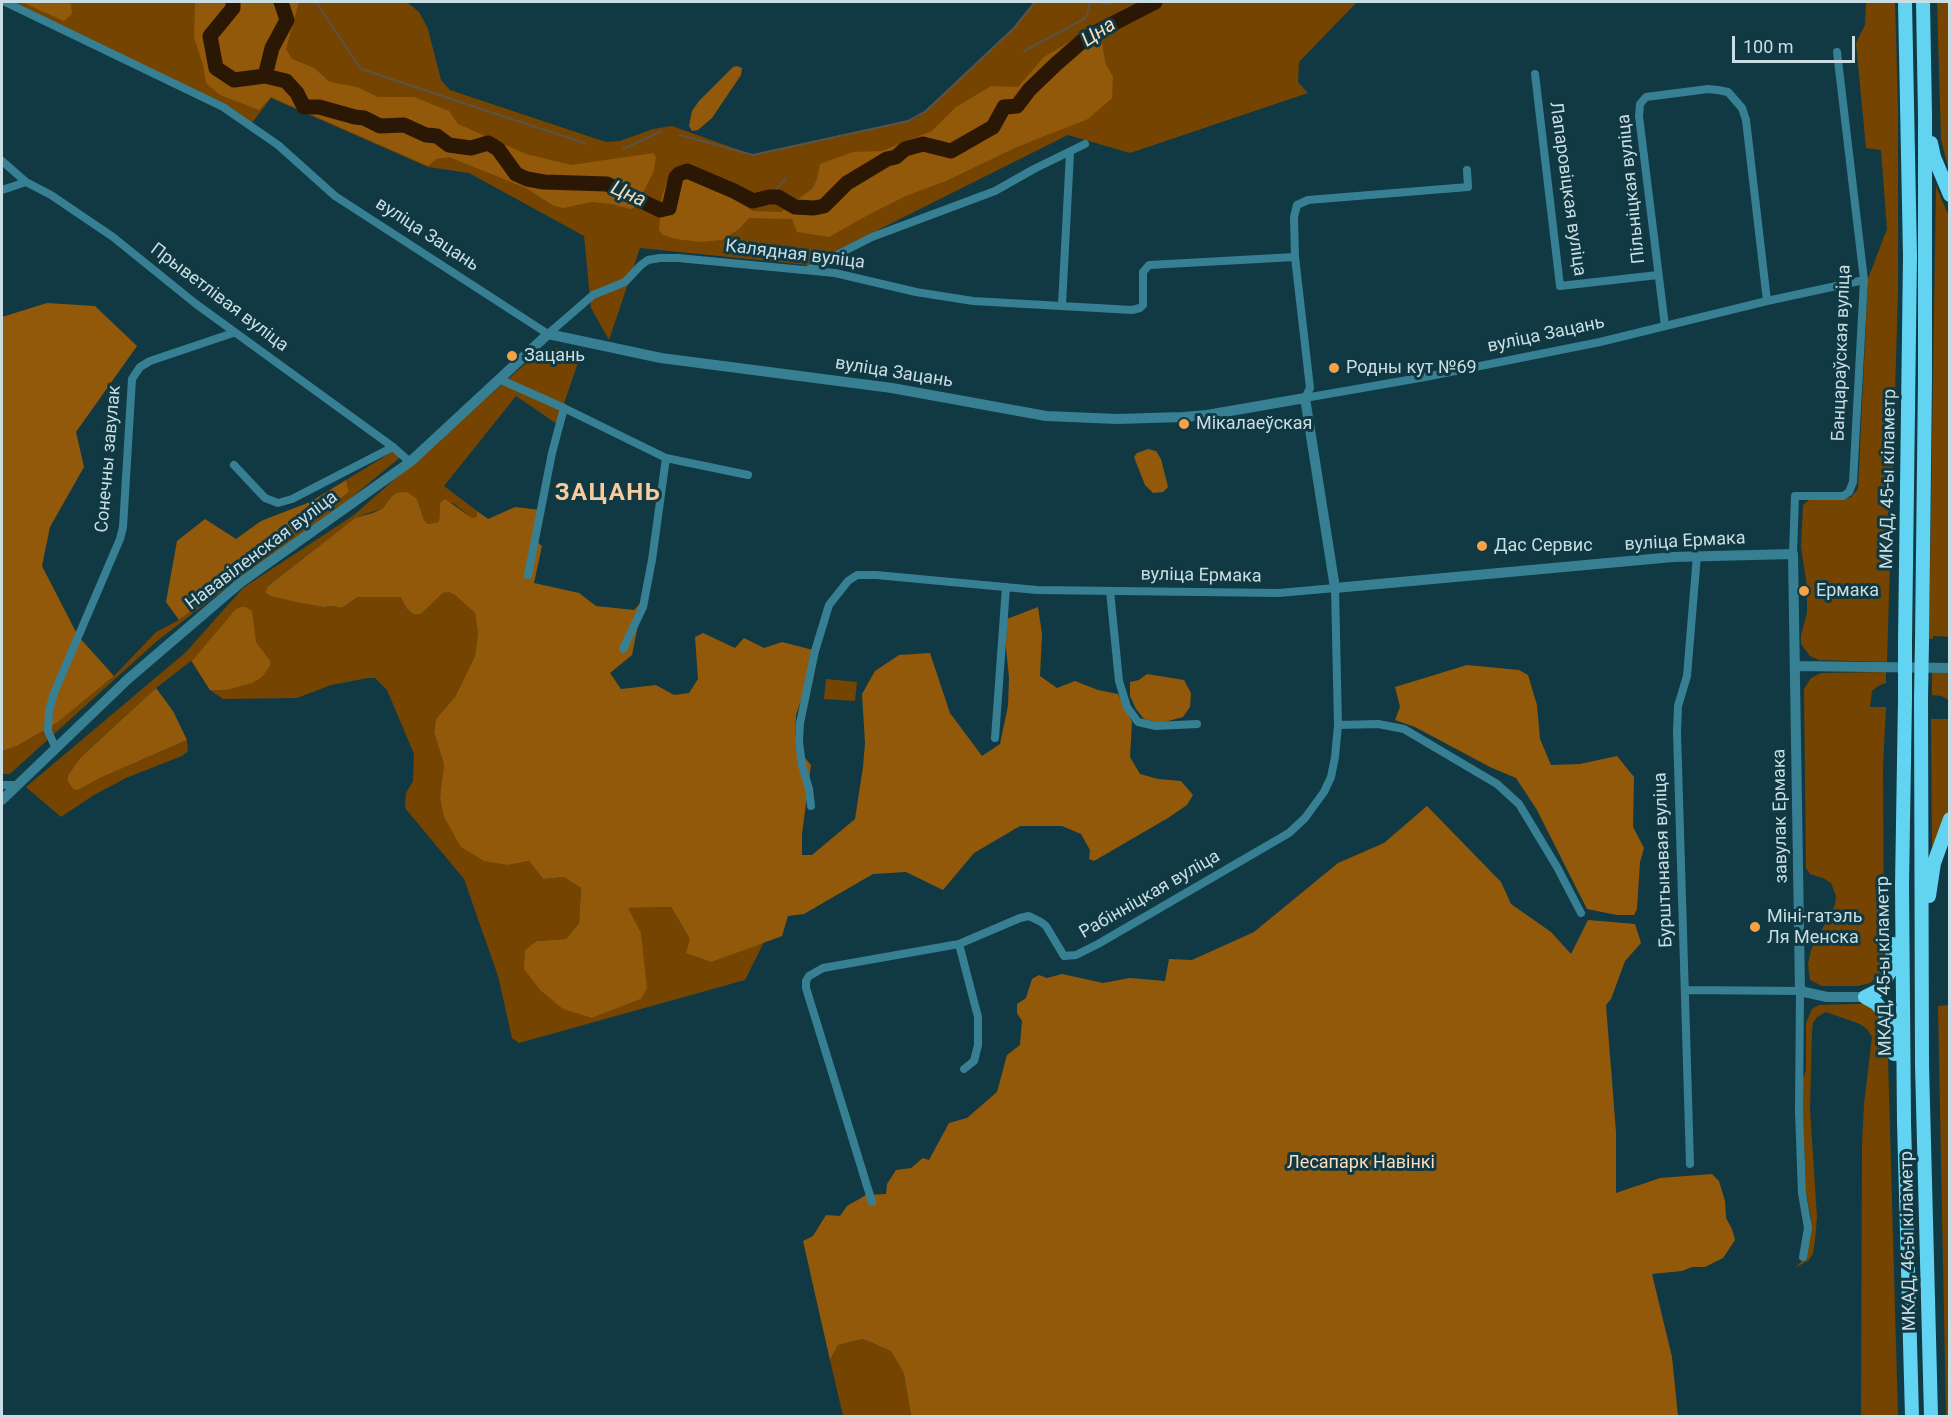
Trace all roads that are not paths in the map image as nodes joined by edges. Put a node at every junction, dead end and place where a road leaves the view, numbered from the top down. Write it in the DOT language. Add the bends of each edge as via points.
graph roads {
  1 [pos="5,2"];
  2 [pos="1905,2"];
  3 [pos="1923,2"];
  4 [pos="1837,51"];
  5 [pos="1535,74"];
  6 [pos="1925,115"];
  7 [pos="1085,144"];
  8 [pos="1070,153"];
  9 [pos="2,161"];
  10 [pos="1467,170"];
  11 [pos="26,182"];
  12 [pos="2,190"];
  13 [pos="1950,195"];
  14 [pos="1295,257"];
  15 [pos="806,270"];
  16 [pos="1658,275"];
  17 [pos="1864,280"];
  18 [pos="1767,301"];
  19 [pos="1062,305"];
  20 [pos="1665,326"];
  21 [pos="233,333"];
  22 [pos="548,334"];
  23 [pos="499,379"];
  24 [pos="1305,398"];
  25 [pos="564,408"];
  26 [pos="393,447"];
  27 [pos="666,458"];
  28 [pos="410,462"];
  29 [pos="234,465"];
  30 [pos="748,475"];
  31 [pos="1792,554"];
  32 [pos="1697,555"];
  33 [pos="528,575"];
  34 [pos="1006,587"];
  35 [pos="1335,588"];
  36 [pos="1110,591"];
  37 [pos="623,649"];
  38 [pos="1795,666"];
  39 [pos="1950,668"];
  40 [pos="1197,724"];
  41 [pos="1338,725"];
  42 [pos="995,738"];
  43 [pos="56,749"];
  44 [pos="2,785"];
  45 [pos="18,785"];
  46 [pos="2,800"];
  47 [pos="811,806"];
  48 [pos="1950,819"];
  49 [pos="1902,886"];
  50 [pos="1581,913"];
  51 [pos="959,944"];
  52 [pos="1922,963"];
  53 [pos="1685,990"];
  54 [pos="1800,991"];
  55 [pos="1864,997"];
  56 [pos="1904,1065"];
  57 [pos="1922,1065"];
  58 [pos="964,1069"];
  59 [pos="1904,1122"];
  60 [pos="1690,1164"];
  61 [pos="872,1202"];
  62 [pos="1803,1257"];
  63 [pos="1912,1416"];
  64 [pos="1931,1416"];
  1 -- 22 [label="street, вуліца Зацань" via="223,107 278,145 335,196"];
  2 -- 49 [label="highway, МКАД, 45-ы кіламетр, bridge" via="1910,256"];
  3 -- 6 [label="highway, МКАД, 45-ы кіламетр"];
  4 -- 17 [label="street, Банцараўская вуліца"];
  5 -- 16 [label="street, Лапаровіцкая вуліца" via="1560,286"];
  6 -- 13 [label="highway" via="1934,157"];
  6 -- 52 [label="highway, МКАД, 45-ы кіламетр, bridge"];
  7 -- 8 [label="street"];
  8 -- 15 [label="street" via="995,191 872,237"];
  8 -- 19 [label="street"];
  9 -- 11 [label="street, Прыветлівая вуліца"];
  10 -- 14 [label="street" via="1468,187 1300,202 1294,213"];
  11 -- 12 [label="street"];
  11 -- 21 [label="street, Прыветлівая вуліца" via="113,237"];
  14 -- 19 [label="street, Калядная вуліца" via="1149,265 1143,272 1144,299 1140,308"];
  14 -- 24 [label="street" via="1310,388"];
  15 -- 19 [label="street, Калядная вуліца" via="973,301"];
  15 -- 22 [label="street, Калядная вуліца" via="678,258 648,260 625,282 593,295"];
  16 -- 18 [label="street, Пільніцкая вуліца" via="1640,104 1646,97 1708,89 1728,92 1742,108 1746,120"];
  16 -- 20 [label="street, Пільніцкая вуліца"];
  17 -- 18 [label="street, вуліца Зацань"];
  17 -- 31 [label="street, Банцараўская вуліца" via="1852,489 1842,496 1795,496"];
  18 -- 20 [label="street, вуліца Зацань"];
  20 -- 24 [label="street, вуліца Зацань"];
  21 -- 26 [label="street, Прыветлівая вуліца"];
  21 -- 43 [label="street, Сонечны завулак" via="150,361 132,379 123,527 54,693 48,731"];
  22 -- 23 [label="street, Нававіленская вуліца"];
  22 -- 24 [label="street, вуліца Зацань" via="661,358 892,388 1046,416 1207,416"];
  23 -- 25 [label="street"];
  23 -- 28 [label="street, Нававіленская вуліца"];
  24 -- 35 [label="street"];
  25 -- 27 [label="street"];
  25 -- 33 [label="street"];
  26 -- 28 [label="street, Прыветлівая вуліца"];
  26 -- 29 [label="street" via="278,503 265,498"];
  27 -- 30 [label="street"];
  27 -- 37 [label="street" via="643,607"];
  28 -- 43 [label="street, Нававіленская вуліца" via="240,584 128,679"];
  31 -- 32 [label="street, вуліца Ермака"];
  31 -- 38 [label="street, завулак Ермака"];
  32 -- 35 [label="street, вуліца Ермака"];
  32 -- 53 [label="street, Бурштынавая вуліца" via="1688,666 1678,706 1677,732"];
  34 -- 36 [label="street, вуліца Ермака"];
  34 -- 42 [label="street"];
  34 -- 47 [label="street, вуліца Ермака" via="876,575 857,575 848,581 832,600 824,620 800,723 802,765"];
  35 -- 36 [label="street, вуліца Ермака" via="1279,593"];
  35 -- 41 [label="street, Рабінніцкая вуліца"];
  36 -- 40 [label="street" via="1119,681 1127,707 1138,722 1156,726"];
  38 -- 39 [label="street"];
  38 -- 54 [label="street, завулак Ермака"];
  41 -- 50 [label="street" via="1378,724 1404,729 1497,784 1519,804"];
  41 -- 51 [label="street, Рабінніцкая вуліца" via="1331,777 1315,806 1289,833 1098,944 1076,955 1064,956 1046,926 1029,916"];
  43 -- 45 [label="street, Нававіленская вуліца"];
  44 -- 45 [label="street"];
  45 -- 46 [label="street, Нававіленская вуліца"];
  48 -- 52 [label="highway" via="1932,872 1929,929"];
  49 -- 55 [label="highway" via="1893,916 1891,970 1879,990"];
  49 -- 56 [label="highway, МКАД, 45-ы кіламетр"];
  51 -- 58 [label="street" via="978,1017 974,1061"];
  51 -- 61 [label="street, Рабінніцкая вуліца" via="823,968 806,981"];
  52 -- 57 [label="highway, МКАД, 45-ы кіламетр"];
  53 -- 54 [label="street"];
  53 -- 60 [label="street, Бурштынавая вуліца"];
  54 -- 55 [label="street" via="1827,997"];
  54 -- 62 [label="street, завулак Ермака" via="1801,1169 1808,1228"];
  55 -- 59 [label="highway" via="1880,1007 1890,1020"];
  56 -- 59 [label="highway, МКАД, 46-ы кіламетр"];
  57 -- 64 [label="highway, МКАД, 46-ы кіламетр"];
  59 -- 63 [label="highway, МКАД, 46-ы кіламетр"];
}
